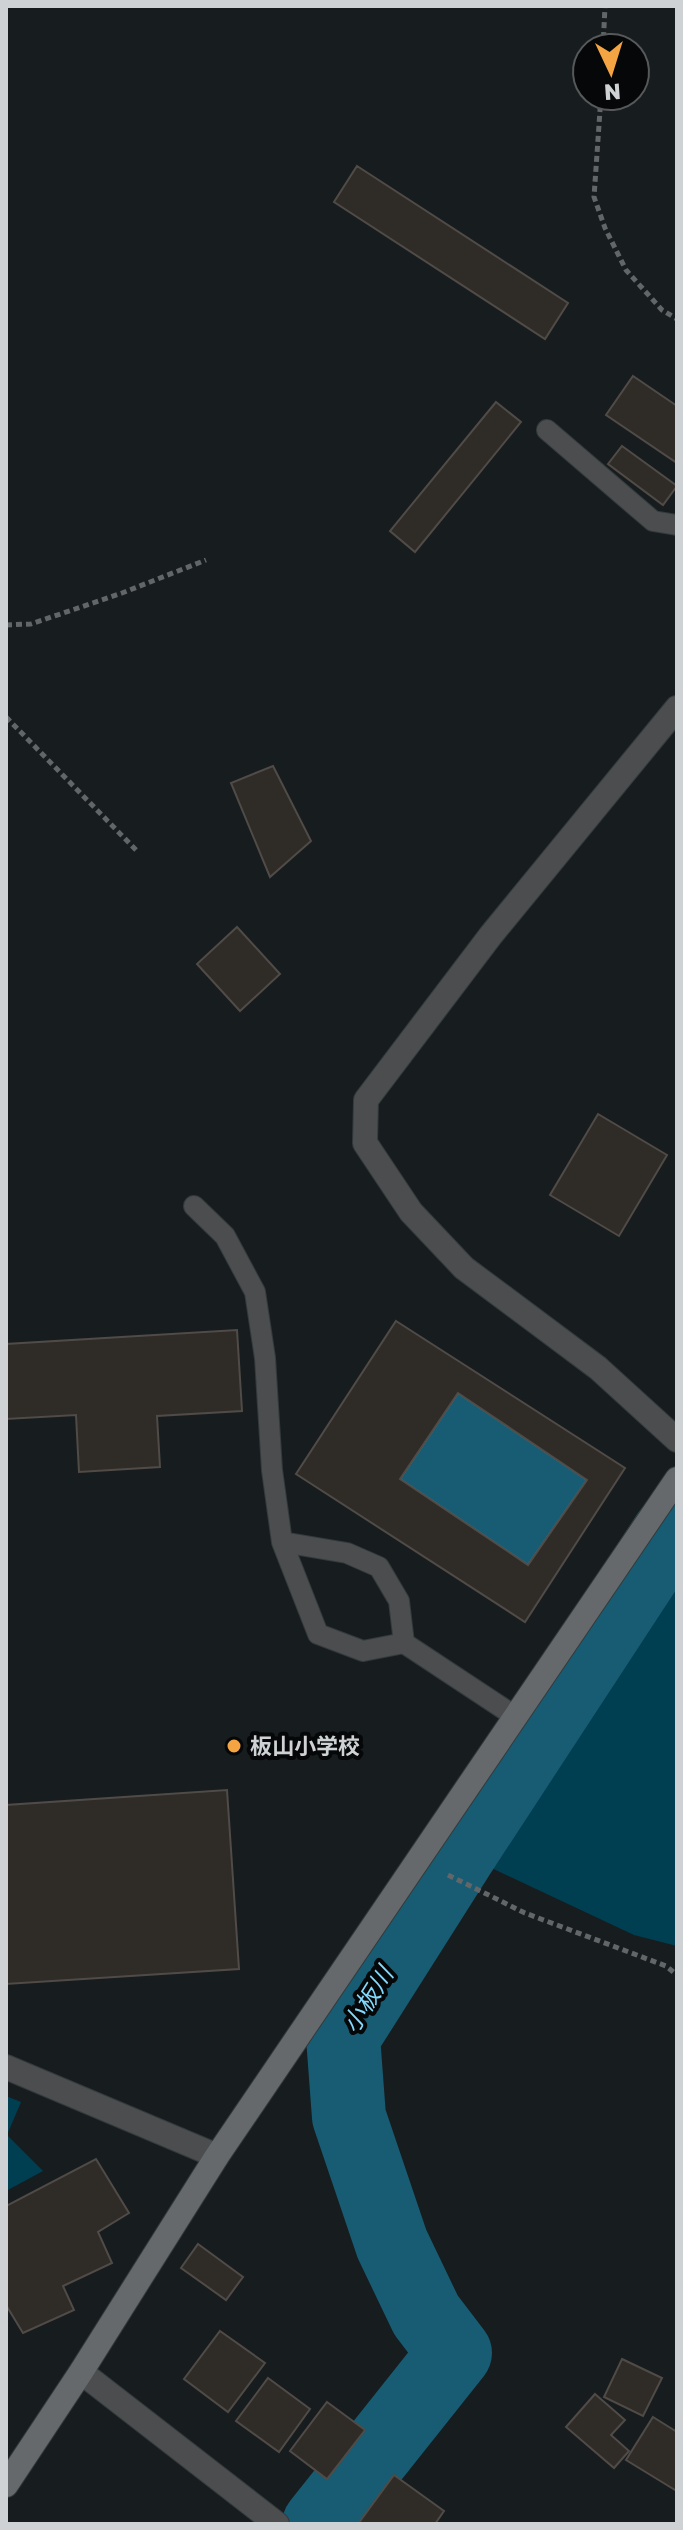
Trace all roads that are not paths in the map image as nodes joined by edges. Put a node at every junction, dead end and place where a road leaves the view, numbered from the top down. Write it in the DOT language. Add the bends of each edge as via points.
graph roads {
  1 [pos="547,430"];
  2 [pos="677,525"];
  3 [pos="677,708"];
  4 [pos="194,1206"];
  5 [pos="677,1440"];
  6 [pos="677,1479"];
  7 [pos="282,1542"];
  8 [pos="404,1643"];
  9 [pos="516,1717"];
  10 [pos="6,2067"];
  11 [pos="217,2156"];
  12 [pos="81,2372"];
  13 [pos="6,2485"];
  14 [pos="276,2523"];
  1 -- 2 [label="lane" via="653,521"];
  3 -- 5 [label="street" via="491,935 366,1100 365,1143 411,1212 464,1268 598,1368"];
  4 -- 7 [label="lane" via="225,1236 255,1292"];
  6 -- 9 [label="street"];
  7 -- 8 [label="lane" via="347,1553 379,1567 399,1601"];
  7 -- 8 [label="lane" via="318,1634 363,1651"];
  8 -- 9 [label="lane"];
  9 -- 11 [label="street"];
  10 -- 11 [label="street"];
  11 -- 12 [label="street"];
  12 -- 13 [label="street"];
  12 -- 14 [label="street"];
}
